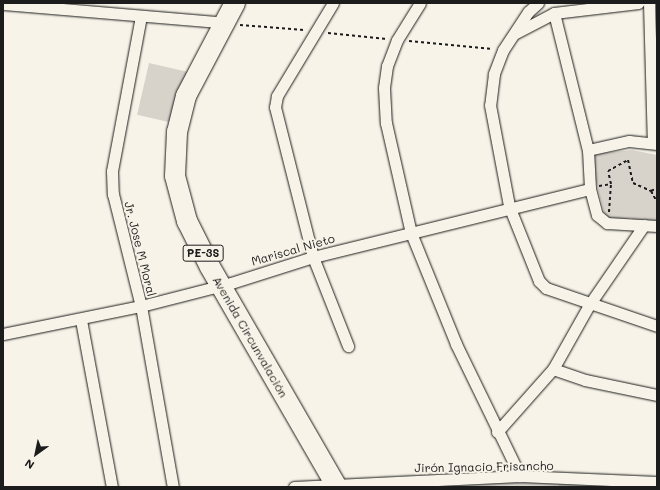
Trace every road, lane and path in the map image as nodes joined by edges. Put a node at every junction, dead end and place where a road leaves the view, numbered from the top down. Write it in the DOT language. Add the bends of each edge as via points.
graph roads {
  1 [pos="235,3"];
  2 [pos="246,3"];
  3 [pos="333,3"];
  4 [pos="420,3"];
  5 [pos="538,3"];
  6 [pos="638,3"];
  7 [pos="649,3"];
  8 [pos="3,4"];
  9 [pos="554,13"];
  10 [pos="141,16"];
  11 [pos="228,23"];
  12 [pos="315,31"];
  13 [pos="512,36"];
  14 [pos="655,143"];
  15 [pos="588,150"];
  16 [pos="611,184"];
  17 [pos="590,188"];
  18 [pos="657,188"];
  19 [pos="651,191"];
  20 [pos="657,202"];
  21 [pos="509,206"];
  22 [pos="607,223"];
  23 [pos="644,225"];
  24 [pos="657,226"];
  25 [pos="411,233"];
  26 [pos="313,257"];
  27 [pos="226,284"];
  28 [pos="589,305"];
  29 [pos="141,306"];
  30 [pos="81,320"];
  31 [pos="657,326"];
  32 [pos="3,334"];
  33 [pos="348,346"];
  34 [pos="553,369"];
  35 [pos="657,395"];
  36 [pos="497,432"];
  37 [pos="520,476"];
  38 [pos="657,482"];
  39 [pos="340,486"];
  40 [pos="112,487"];
  41 [pos="173,487"];
  42 [pos="294,487"];
  1 -- 11 [label="highway, Avenida Circunvalación / PE-3S"];
  2 -- 11 [label="highway, Avenida Circunvalación / PE-3S"];
  3 -- 12 [label="street"];
  4 -- 25 [label="street" via="397,40 384,88 386,123"];
  5 -- 13 [label="street"];
  6 -- 9 [label="street"];
  7 -- 14 [label="street"];
  8 -- 10 [label="street"];
  9 -- 13 [label="street"];
  9 -- 15 [label="street"];
  10 -- 11 [label="street"];
  10 -- 29 [label="street, Jr. Jose M Moral" via="112,171 113,194"];
  11 -- 12 [label="path"];
  11 -- 27 [label="highway, Avenida Circunvalación / PE-3S" via="186,96 177,132 175,176 188,221"];
  12 -- 26 [label="street" via="277,96 275,107"];
  13 -- 21 [label="street" via="494,74 490,105"];
  14 -- 15 [label="street" via="629,141"];
  15 -- 17 [label="street"];
  16 -- 17 [label="path"];
  16 -- 19 [label="path" via="608,171 628,160 633,183"];
  16 -- 22 [label="path"];
  17 -- 21 [label="street, Mariscal Nieto"];
  17 -- 22 [label="street" via="598,215"];
  18 -- 19 [label="path"];
  19 -- 20 [label="path"];
  21 -- 25 [label="street, Mariscal Nieto"];
  21 -- 28 [label="street" via="539,281 554,293"];
  22 -- 23 [label="street"];
  23 -- 24 [label="street"];
  23 -- 28 [label="street"];
  25 -- 26 [label="street, Mariscal Nieto"];
  25 -- 36 [label="street" via="456,344"];
  26 -- 27 [label="street, Mariscal Nieto"];
  26 -- 33 [label="street"];
  27 -- 29 [label="street, Mariscal Nieto"];
  27 -- 39 [label="highway, Avenida Circunvalación / PE-3S"];
  28 -- 31 [label="street"];
  28 -- 34 [label="street"];
  29 -- 30 [label="street, Mariscal Nieto"];
  29 -- 41 [label="street, Jr. Jose M Moral"];
  30 -- 32 [label="street, Mariscal Nieto"];
  30 -- 40 [label="street"];
  34 -- 35 [label="street" via="585,380"];
  34 -- 36 [label="street"];
  36 -- 37 [label="street"];
  37 -- 38 [label="street, Jirón Ignacio Frisancho"];
  37 -- 39 [label="street, Jirón Ignacio Frisancho"];
  39 -- 42 [label="street, Jirón Ignacio Frisancho"];
}
